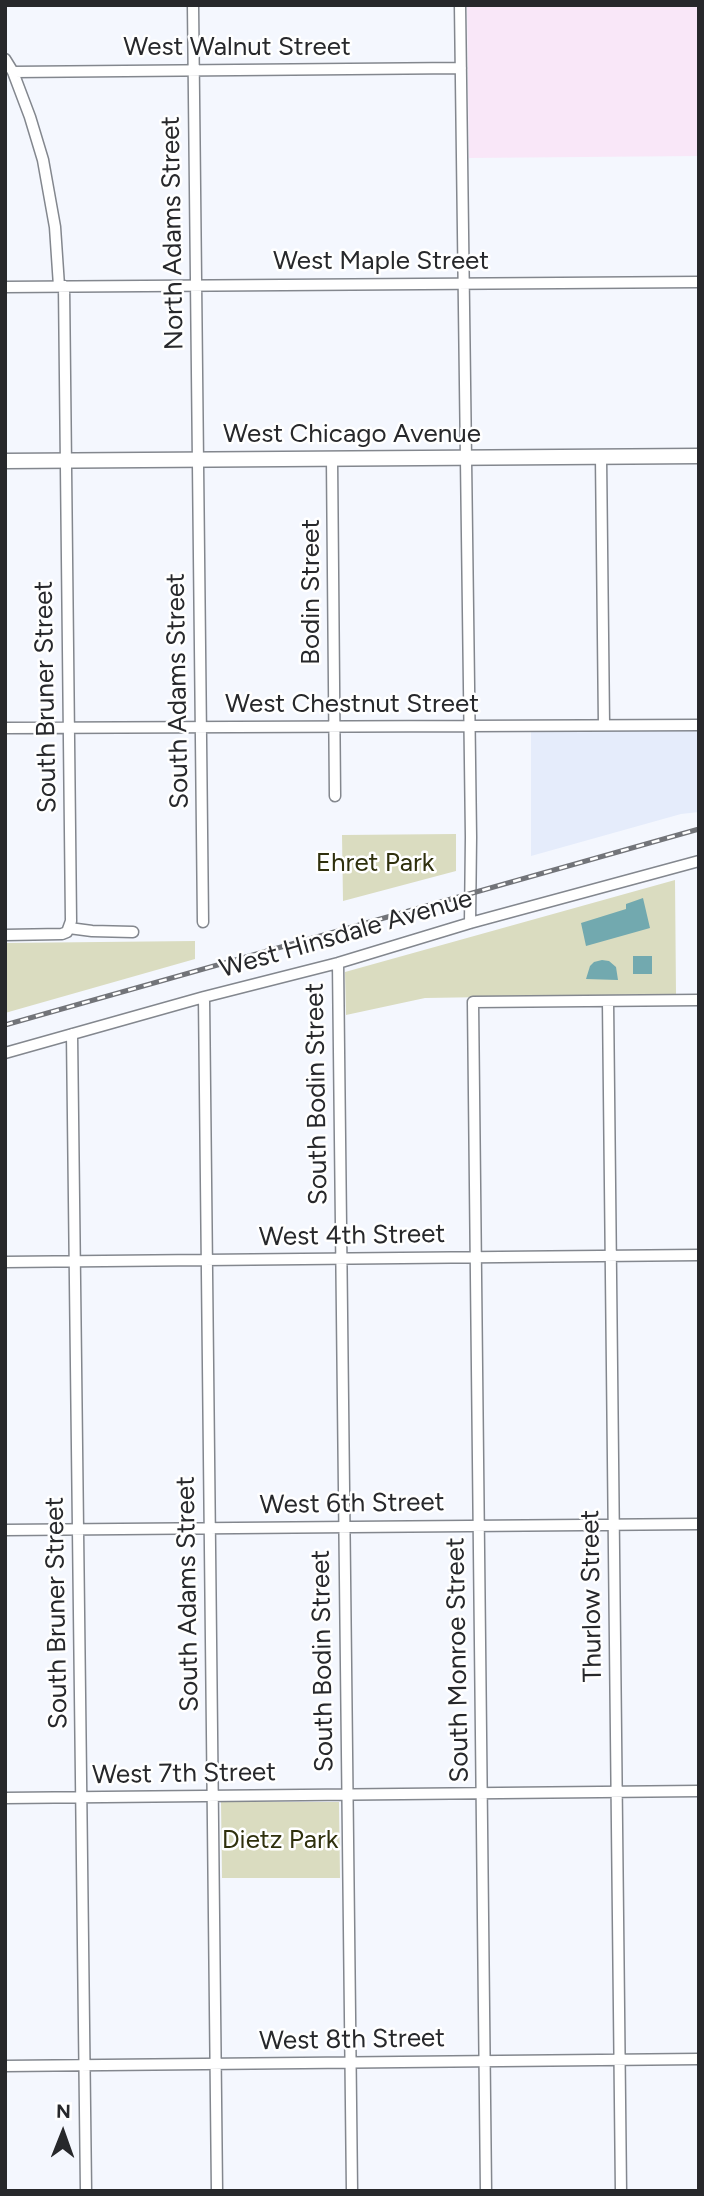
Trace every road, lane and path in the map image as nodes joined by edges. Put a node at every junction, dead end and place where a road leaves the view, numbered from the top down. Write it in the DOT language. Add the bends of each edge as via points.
graph roads {
  1 [pos="193,5"];
  2 [pos="460,5"];
  3 [pos="5,59"];
  4 [pos="461,68"];
  5 [pos="194,70"];
  6 [pos="13,72"];
  7 [pos="699,282"];
  8 [pos="464,283"];
  9 [pos="196,285"];
  10 [pos="61,286"];
  11 [pos="5,287"];
  12 [pos="699,456"];
  13 [pos="601,457"];
  14 [pos="467,458"];
  15 [pos="332,459"];
  16 [pos="66,460"];
  17 [pos="198,460"];
  18 [pos="5,461"];
  19 [pos="604,725"];
  20 [pos="699,725"];
  21 [pos="335,726"];
  22 [pos="470,726"];
  23 [pos="201,727"];
  24 [pos="5,728"];
  25 [pos="69,728"];
  26 [pos="335,796"];
  27 [pos="699,861"];
  28 [pos="203,922"];
  29 [pos="470,923"];
  30 [pos="68,930"];
  31 [pos="133,932"];
  32 [pos="5,935"];
  33 [pos="338,963"];
  34 [pos="204,997"];
  35 [pos="699,999"];
  36 [pos="608,1001"];
  37 [pos="72,1034"];
  38 [pos="5,1054"];
  39 [pos="699,1255"];
  40 [pos="611,1256"];
  41 [pos="476,1257"];
  42 [pos="342,1258"];
  43 [pos="207,1260"];
  44 [pos="76,1261"];
  45 [pos="5,1262"];
  46 [pos="614,1524"];
  47 [pos="699,1524"];
  48 [pos="479,1525"];
  49 [pos="345,1527"];
  50 [pos="210,1528"];
  51 [pos="79,1529"];
  52 [pos="5,1530"];
  53 [pos="699,1791"];
  54 [pos="617,1792"];
  55 [pos="482,1793"];
  56 [pos="348,1795"];
  57 [pos="213,1796"];
  58 [pos="5,1798"];
  59 [pos="82,1798"];
  60 [pos="699,2059"];
  61 [pos="620,2060"];
  62 [pos="485,2061"];
  63 [pos="351,2063"];
  64 [pos="216,2064"];
  65 [pos="5,2066"];
  66 [pos="85,2066"];
  67 [pos="86,2191"];
  68 [pos="217,2191"];
  69 [pos="352,2191"];
  70 [pos="486,2191"];
  71 [pos="621,2191"];
  1 -- 5 [label="street, North Adams Street"];
  2 -- 4 [label="street"];
  3 -- 6 [label="street, South Bruner Street"];
  4 -- 5 [label="street, West Walnut Street"];
  4 -- 8 [label="street"];
  5 -- 6 [label="street, West Walnut Street"];
  5 -- 9 [label="street, North Adams Street"];
  6 -- 10 [label="street, South Bruner Street" via="48,184"];
  7 -- 8 [label="street, West Maple Street"];
  8 -- 9 [label="street, West Maple Street"];
  8 -- 14 [label="street"];
  9 -- 10 [label="street, West Maple Street"];
  9 -- 17 [label="street, North Adams Street"];
  10 -- 11 [label="street, West Maple Street"];
  10 -- 16 [label="street, South Bruner Street"];
  12 -- 13 [label="main road, West Chicago Avenue"];
  13 -- 14 [label="main road, West Chicago Avenue"];
  13 -- 19 [label="street"];
  14 -- 15 [label="main road, West Chicago Avenue"];
  14 -- 22 [label="street"];
  15 -- 17 [label="main road, West Chicago Avenue"];
  15 -- 21 [label="street, Bodin Street"];
  16 -- 17 [label="main road, West Chicago Avenue"];
  16 -- 18 [label="main road, West Chicago Avenue"];
  16 -- 25 [label="street, South Bruner Street"];
  17 -- 23 [label="street, South Adams Street"];
  19 -- 20 [label="street, West Chestnut Street"];
  19 -- 22 [label="street, West Chestnut Street"];
  21 -- 22 [label="street, West Chestnut Street"];
  21 -- 23 [label="street, West Chestnut Street"];
  21 -- 26 [label="street, Bodin Street"];
  22 -- 29 [label="street"];
  23 -- 25 [label="street, West Chestnut Street"];
  23 -- 28 [label="street, South Adams Street"];
  24 -- 25 [label="street, West Chestnut Street"];
  25 -- 30 [label="street, South Bruner Street"];
  27 -- 29 [label="street, West Hinsdale Avenue"];
  29 -- 33 [label="street, West Hinsdale Avenue"];
  30 -- 31 [label="street"];
  30 -- 32 [label="street" via="56,935"];
  33 -- 34 [label="street, West Hinsdale Avenue"];
  33 -- 42 [label="street, South Bodin Street"];
  34 -- 37 [label="street, West Hinsdale Avenue"];
  34 -- 43 [label="street, South Adams Street"];
  35 -- 36 [label="street"];
  36 -- 40 [label="street, Thurlow Street"];
  36 -- 41 [label="street, South Monroe Street" via="473,1002"];
  37 -- 38 [label="street, West Hinsdale Avenue"];
  37 -- 44 [label="street, South Bruner Street"];
  39 -- 40 [label="street, West 4th Street"];
  40 -- 41 [label="street, West 4th Street"];
  40 -- 46 [label="street, Thurlow Street"];
  41 -- 42 [label="street, West 4th Street"];
  41 -- 48 [label="street, South Monroe Street"];
  42 -- 43 [label="street, West 4th Street"];
  42 -- 49 [label="street, South Bodin Street"];
  43 -- 44 [label="street, West 4th Street"];
  43 -- 50 [label="street, South Adams Street"];
  44 -- 45 [label="street, West 4th Street"];
  44 -- 51 [label="street, South Bruner Street"];
  46 -- 47 [label="street, West 6th Street"];
  46 -- 48 [label="street, West 6th Street"];
  46 -- 54 [label="street, Thurlow Street"];
  48 -- 49 [label="street, West 6th Street"];
  48 -- 55 [label="street, South Monroe Street"];
  49 -- 50 [label="street, West 6th Street"];
  49 -- 56 [label="street, South Bodin Street"];
  50 -- 51 [label="street, West 6th Street"];
  50 -- 57 [label="street, South Adams Street"];
  51 -- 52 [label="street, West 6th Street"];
  51 -- 59 [label="street, South Bruner Street"];
  53 -- 54 [label="street, West 7th Street"];
  54 -- 55 [label="street, West 7th Street"];
  54 -- 61 [label="street, Thurlow Street"];
  55 -- 56 [label="street, West 7th Street"];
  55 -- 62 [label="street, South Monroe Street"];
  56 -- 57 [label="street, West 7th Street"];
  56 -- 63 [label="street, South Bodin Street"];
  57 -- 59 [label="street, West 7th Street"];
  57 -- 64 [label="street, South Adams Street"];
  58 -- 59 [label="street, West 7th Street"];
  59 -- 66 [label="street, South Bruner Street"];
  60 -- 61 [label="street, West 8th Street"];
  61 -- 62 [label="street, West 8th Street"];
  61 -- 71 [label="street, Thurlow Street"];
  62 -- 63 [label="street, West 8th Street"];
  62 -- 70 [label="street, South Monroe Street"];
  63 -- 64 [label="street, West 8th Street"];
  63 -- 69 [label="street, South Bodin Street"];
  64 -- 66 [label="street, West 8th Street"];
  64 -- 68 [label="street, South Adams Street"];
  65 -- 66 [label="street, West 8th Street"];
  66 -- 67 [label="street, South Bruner Street"];
}
